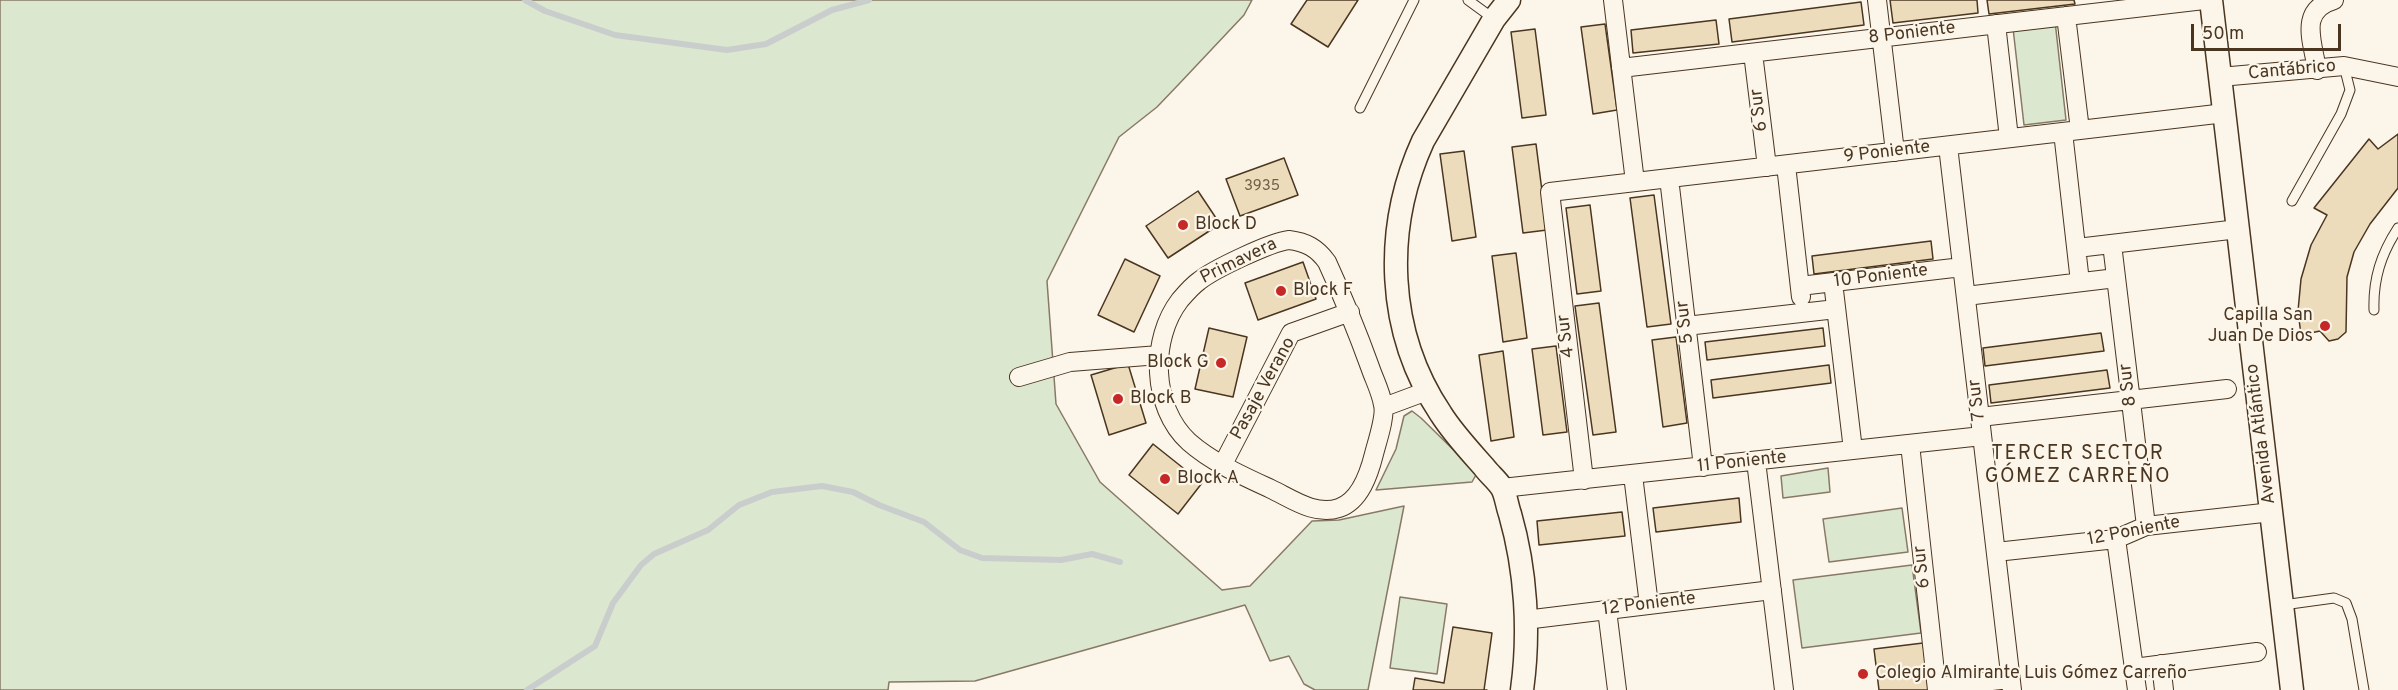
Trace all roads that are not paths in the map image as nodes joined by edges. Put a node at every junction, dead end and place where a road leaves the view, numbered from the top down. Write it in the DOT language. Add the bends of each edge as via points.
graph roads {
  1 [pos="1414,0"];
  2 [pos="1468,0"];
  3 [pos="1509,0"];
  4 [pos="1613,0"];
  5 [pos="1877,0"];
  6 [pos="2204,0"];
  7 [pos="2211,0"];
  8 [pos="2334,0"];
  9 [pos="2066,16"];
  10 [pos="1494,19"];
  11 [pos="1996,24"];
  12 [pos="1881,38"];
  13 [pos="1754,52"];
  14 [pos="2344,66"];
  15 [pos="1621,68"];
  16 [pos="2318,70"];
  17 [pos="2398,77"];
  18 [pos="2220,78"];
  19 [pos="1360,108"];
  20 [pos="2225,113"];
  21 [pos="2071,131"];
  22 [pos="2009,138"];
  23 [pos="1948,146"];
  24 [pos="1895,152"];
  25 [pos="1786,165"];
  26 [pos="1767,167"];
  27 [pos="1669,178"];
  28 [pos="1635,182"];
  29 [pos="1550,192"];
  30 [pos="2292,201"];
  31 [pos="2398,228"];
  32 [pos="2238,229"];
  33 [pos="2112,244"];
  34 [pos="2076,248"];
  35 [pos="1962,267"];
  36 [pos="2116,278"];
  37 [pos="1833,282"];
  38 [pos="2080,282"];
  39 [pos="1800,286"];
  40 [pos="1966,296"];
  41 [pos="1836,309"];
  42 [pos="2374,310"];
  43 [pos="1350,312"];
  44 [pos="1803,312"];
  45 [pos="1686,326"];
  46 [pos="1159,355"];
  47 [pos="1019,377"];
  48 [pos="2227,389"];
  49 [pos="1426,391"];
  50 [pos="2131,400"];
  51 [pos="1384,407"];
  52 [pos="1980,417"];
  53 [pos="1982,436"];
  54 [pos="1910,444"];
  55 [pos="1853,450"];
  56 [pos="1756,461"];
  57 [pos="1222,466"];
  58 [pos="1703,467"];
  59 [pos="1634,475"];
  60 [pos="1584,480"];
  61 [pos="1502,488"];
  62 [pos="2272,512"];
  63 [pos="2146,526"];
  64 [pos="2116,539"];
  65 [pos="1996,552"];
  66 [pos="1772,590"];
  67 [pos="1649,605"];
  68 [pos="2283,605"];
  69 [pos="1607,610"];
  70 [pos="1525,620"];
  71 [pos="2258,652"];
  72 [pos="2161,664"];
  73 [pos="2134,668"];
  74 [pos="2011,684"];
  75 [pos="1937,689"];
  76 [pos="1522,690"];
  77 [pos="1617,690"];
  78 [pos="1784,690"];
  79 [pos="2137,690"];
  80 [pos="2164,690"];
  81 [pos="2292,690"];
  82 [pos="2364,690"];
  1 -- 19 [label="lane"];
  2 -- 10 [label="lane"];
  3 -- 10 [label="street"];
  4 -- 15 [label="street"];
  5 -- 12 [label="street"];
  6 -- 9 [label="street, 8 Poniente"];
  7 -- 18 [label="street, Avenida Atlántico"];
  8 -- 16 [label="street" via="2320,5 2312,15"];
  9 -- 11 [label="street, 8 Poniente"];
  9 -- 21 [label="street"];
  10 -- 49 [label="street" via="1423,141 1402,202 1395,257 1399,312"];
  11 -- 12 [label="street, 8 Poniente"];
  11 -- 22 [label="street"];
  12 -- 13 [label="street, 8 Poniente"];
  12 -- 24 [label="street"];
  13 -- 15 [label="street, 8 Poniente"];
  13 -- 26 [label="street, 6 Sur"];
  14 -- 16 [label="street, Cantábrico"];
  14 -- 17 [label="street, Cantábrico"];
  14 -- 30 [label="lane" via="2350,90 2342,114"];
  15 -- 28 [label="street"];
  16 -- 18 [label="street, Cantábrico"];
  18 -- 20 [label="street, Avenida Atlántico"];
  20 -- 21 [label="street, 9 Poniente"];
  20 -- 32 [label="street, Avenida Atlántico"];
  21 -- 22 [label="street, 9 Poniente"];
  21 -- 34 [label="street"];
  22 -- 23 [label="street, 9 Poniente"];
  23 -- 24 [label="street, 9 Poniente"];
  23 -- 35 [label="street, 7 Sur"];
  24 -- 25 [label="street, 9 Poniente"];
  25 -- 26 [label="street, 9 Poniente"];
  25 -- 39 [label="street"];
  26 -- 27 [label="street, 9 Poniente"];
  27 -- 28 [label="street, 9 Poniente"];
  27 -- 45 [label="street, 5 Sur"];
  28 -- 29 [label="street, 9 Poniente"];
  29 -- 60 [label="street, 4 Sur"];
  31 -- 42 [label="lane" via="2376,275"];
  32 -- 33 [label="street"];
  32 -- 62 [label="street, Avenida Atlántico"];
  33 -- 34 [label="street"];
  33 -- 36 [label="street, 8 Sur"];
  34 -- 38 [label="street"];
  35 -- 37 [label="street, 10 Poniente"];
  35 -- 40 [label="street, 7 Sur"];
  36 -- 38 [label="street"];
  36 -- 50 [label="street, 8 Sur"];
  37 -- 39 [label="street, 10 Poniente"];
  37 -- 41 [label="street"];
  38 -- 40 [label="street"];
  39 -- 44 [label="street"];
  40 -- 52 [label="street, 7 Sur"];
  41 -- 44 [label="street, 10 Poniente"];
  41 -- 55 [label="street"];
  43 -- 46 [label="street, Primavera" via="1322,255 1307,244 1280,241 1199,280 1168,320"];
  43 -- 51 [label="street, Primavera"];
  43 -- 57 [label="street, Pasaje Verano" via="1291,333"];
  44 -- 45 [label="street, 10 Poniente"];
  45 -- 58 [label="street, 5 Sur"];
  46 -- 47 [label="street" via="1070,362"];
  46 -- 57 [label="street, Primavera" via="1160,386 1171,416 1188,441"];
  48 -- 50 [label="street"];
  49 -- 51 [label="street"];
  49 -- 61 [label="street" via="1455,434"];
  50 -- 52 [label="street"];
  50 -- 63 [label="street, 8 Sur"];
  51 -- 57 [label="street, Primavera" via="1371,466 1357,496 1341,507 1313,509"];
  52 -- 53 [label="street, 7 Sur"];
  53 -- 54 [label="street, 11 Poniente"];
  53 -- 65 [label="street, 7 Sur"];
  54 -- 55 [label="street, 11 Poniente"];
  54 -- 75 [label="street, 6 Sur"];
  55 -- 56 [label="street, 11 Poniente"];
  56 -- 58 [label="street, 11 Poniente"];
  56 -- 66 [label="street"];
  58 -- 59 [label="street, 11 Poniente"];
  59 -- 60 [label="street, 11 Poniente"];
  59 -- 67 [label="street"];
  60 -- 61 [label="street, 11 Poniente"];
  61 -- 70 [label="street" via="1519,554"];
  62 -- 63 [label="street, 12 Poniente"];
  62 -- 68 [label="street, Avenida Atlántico"];
  63 -- 64 [label="street, 12 Poniente"];
  64 -- 65 [label="street, 12 Poniente"];
  64 -- 73 [label="street"];
  65 -- 74 [label="street, 7 Sur"];
  66 -- 67 [label="street, 12 Poniente"];
  66 -- 78 [label="street"];
  67 -- 69 [label="street, 12 Poniente"];
  68 -- 81 [label="street, Avenida Atlántico"];
  68 -- 82 [label="lane" via="2334,598 2346,603"];
  69 -- 70 [label="street, 12 Poniente"];
  69 -- 77 [label="street"];
  70 -- 76 [label="street"];
  71 -- 72 [label="street"];
  72 -- 73 [label="street"];
  72 -- 80 [label="street"];
  73 -- 79 [label="street"];
  74 -- 75 [label="street"];
}
